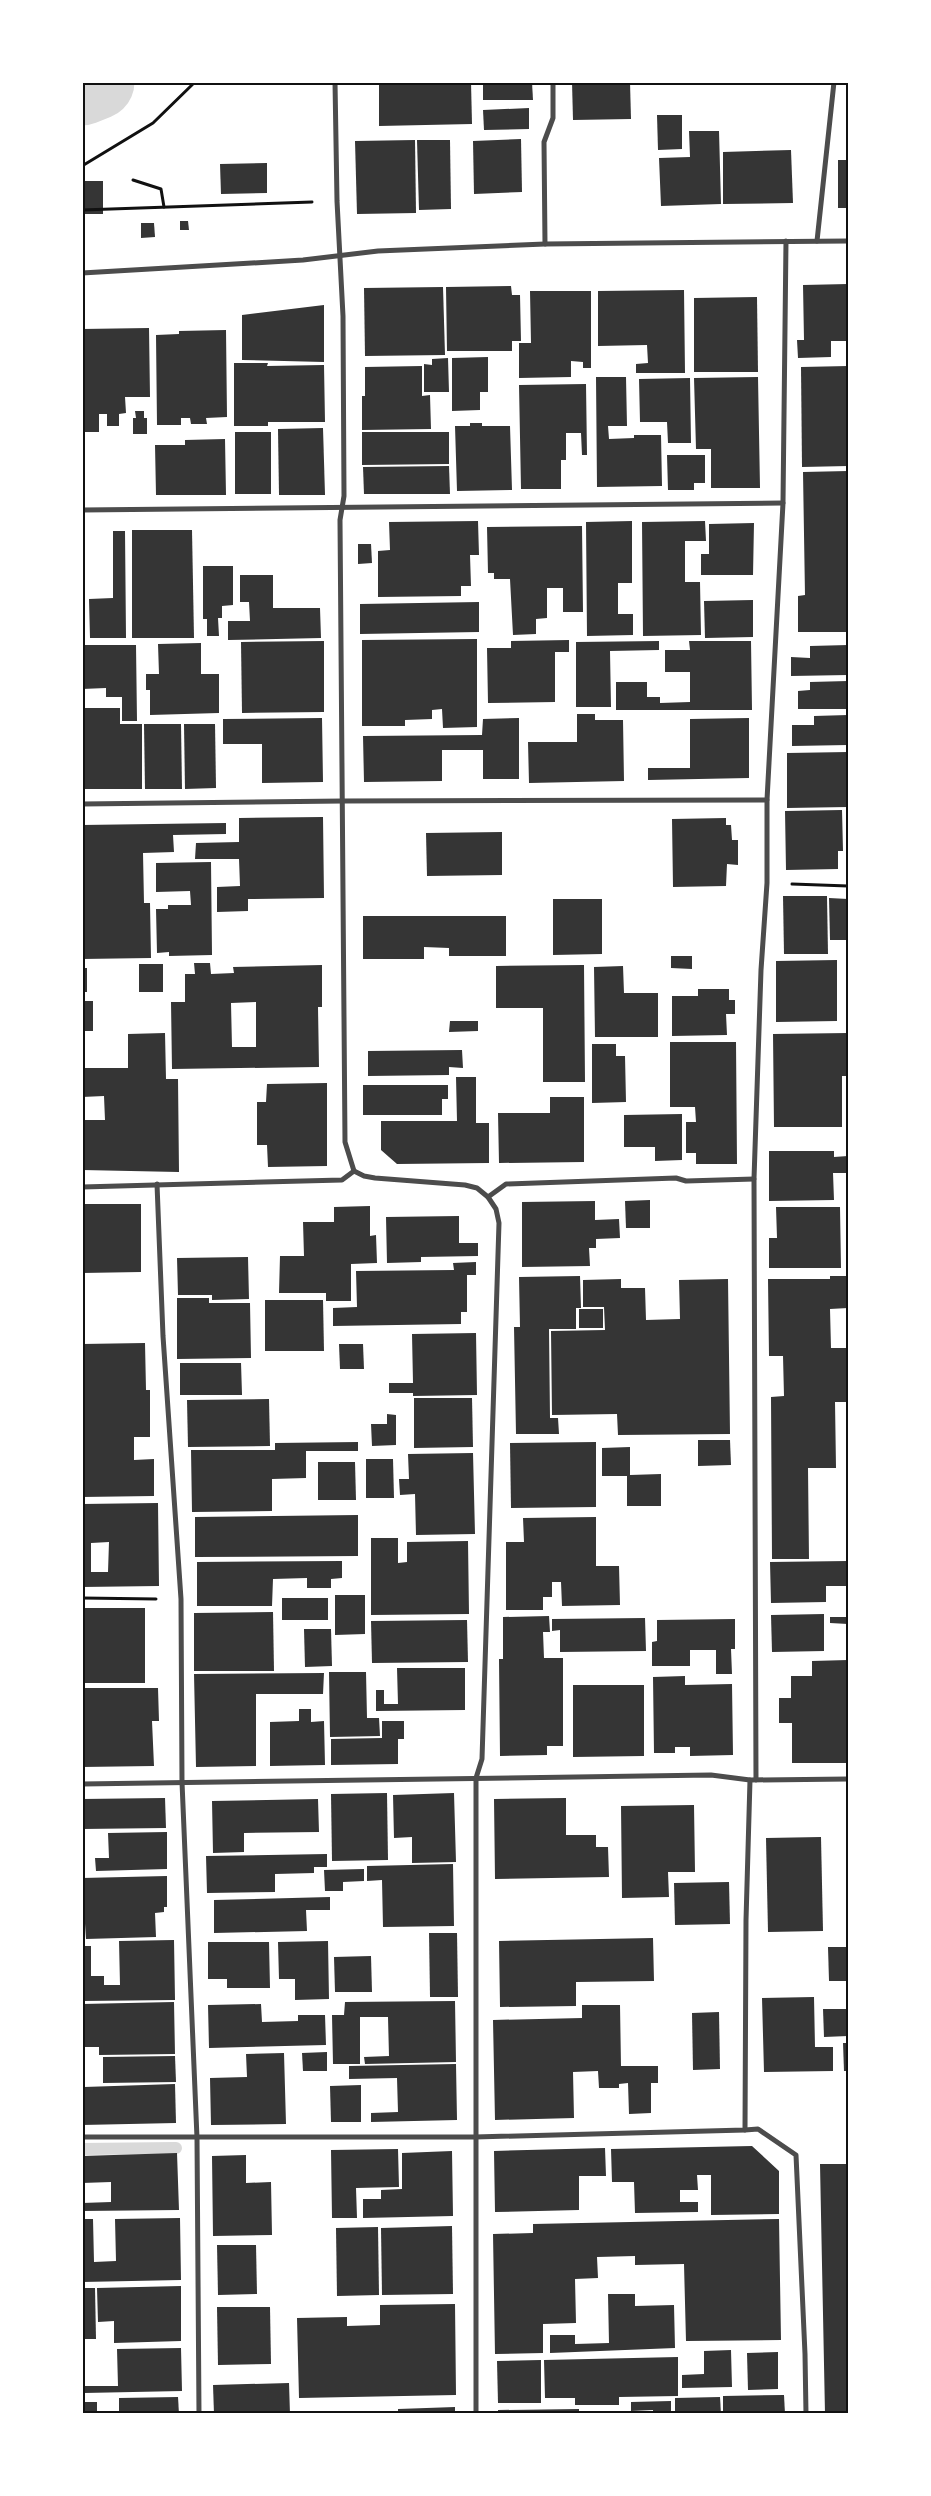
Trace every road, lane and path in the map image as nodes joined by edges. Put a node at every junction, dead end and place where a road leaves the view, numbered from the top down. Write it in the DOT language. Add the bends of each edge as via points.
graph roads {
  1 [pos="195,82"];
  2 [pos="335,82"];
  3 [pos="553,82"];
  4 [pos="834,82"];
  5 [pos="82,166"];
  6 [pos="133,180"];
  7 [pos="337,201"];
  8 [pos="164,207"];
  9 [pos="82,210"];
  10 [pos="786,241"];
  11 [pos="817,241"];
  12 [pos="848,241"];
  13 [pos="546,244"];
  14 [pos="341,256"];
  15 [pos="82,273"];
  16 [pos="783,503"];
  17 [pos="342,509"];
  18 [pos="82,510"];
  19 [pos="766,800"];
  20 [pos="343,801"];
  21 [pos="82,804"];
  22 [pos="767,883"];
  23 [pos="848,886"];
  24 [pos="354,1171"];
  25 [pos="754,1179"];
  26 [pos="157,1184"];
  27 [pos="82,1187"];
  28 [pos="488,1197"];
  29 [pos="82,1598"];
  30 [pos="181,1599"];
  31 [pos="476,1778"];
  32 [pos="848,1779"];
  33 [pos="753,1780"];
  34 [pos="182,1782"];
  35 [pos="82,1784"];
  36 [pos="745,2130"];
  37 [pos="82,2137"];
  38 [pos="475,2137"];
  39 [pos="197,2138"];
  40 [pos="199,2414"];
  41 [pos="476,2414"];
  42 [pos="806,2414"];
  1 -- 5 [label="path" via="153,123"];
  2 -- 7 [label="street"];
  3 -- 13 [label="street" via="553,118 544,142"];
  4 -- 11 [label="street"];
  6 -- 8 [label="path" via="162,190"];
  7 -- 8 [label="path"];
  7 -- 14 [label="street"];
  8 -- 9 [label="path"];
  10 -- 11 [label="street"];
  10 -- 13 [label="street"];
  10 -- 16 [label="street"];
  11 -- 12 [label="street"];
  13 -- 14 [label="street" via="378,251"];
  14 -- 15 [label="street"];
  14 -- 17 [label="street"];
  16 -- 17 [label="street"];
  16 -- 19 [label="street"];
  17 -- 18 [label="street"];
  17 -- 20 [label="street"];
  19 -- 20 [label="street"];
  19 -- 22 [label="street"];
  20 -- 21 [label="street"];
  20 -- 24 [label="street" via="345,1142"];
  22 -- 23 [label="path"];
  22 -- 25 [label="street"];
  24 -- 26 [label="street" via="342,1180"];
  24 -- 28 [label="street" via="375,1178 465,1185 477,1188"];
  25 -- 28 [label="street" via="686,1181 676,1178 506,1184"];
  25 -- 33 [label="street"];
  26 -- 27 [label="street"];
  26 -- 30 [label="street" via="163,1336"];
  28 -- 31 [label="street" via="496,1209 499,1223 482,1759"];
  29 -- 30 [label="path"];
  30 -- 34 [label="street"];
  31 -- 33 [label="street" via="710,1775"];
  31 -- 34 [label="street"];
  31 -- 38 [label="street"];
  32 -- 33 [label="street"];
  33 -- 36 [label="street" via="746,1920"];
  34 -- 35 [label="street"];
  34 -- 39 [label="street"];
  36 -- 38 [label="street"];
  36 -- 42 [label="street" via="758,2129 796,2155"];
  37 -- 39 [label="street"];
  38 -- 39 [label="street"];
  38 -- 41 [label="street"];
  39 -- 40 [label="street"];
}
